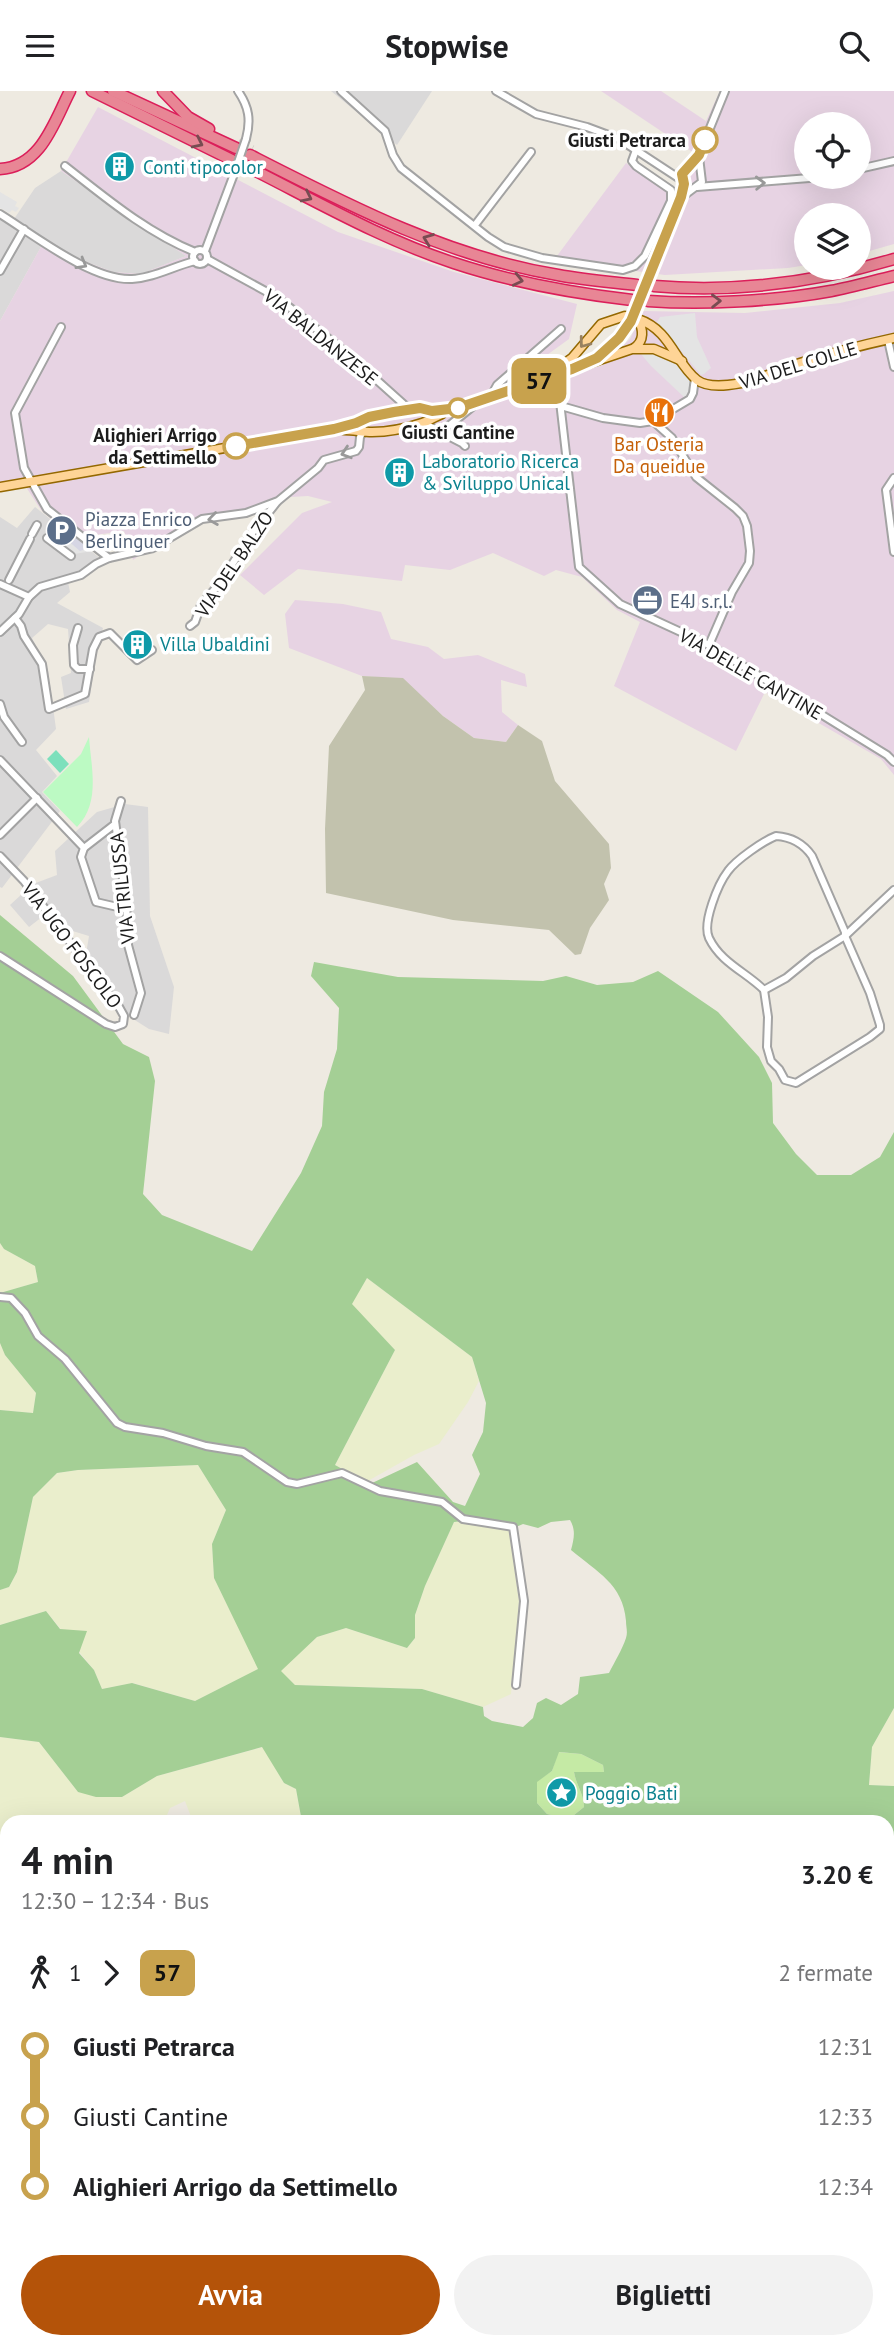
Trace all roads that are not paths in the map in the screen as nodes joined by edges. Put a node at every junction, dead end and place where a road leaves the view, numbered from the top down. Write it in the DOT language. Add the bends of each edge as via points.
graph roads {
  1 [pos="84,91"];
  2 [pos="92,91"];
  3 [pos="163,91"];
  4 [pos="238,91"];
  5 [pos="341,91"];
  6 [pos="496,91"];
  7 [pos="725,91"];
  8 [pos="69,94"];
  9 [pos="110,95"];
  10 [pos="240,143"];
  11 [pos="636,150"];
  12 [pos="531,152"];
  13 [pos="251,153"];
  14 [pos="699,155"];
  15 [pos="232,160"];
  16 [pos="894,161"];
  17 [pos="65,166"];
  18 [pos="246,166"];
  19 [pos="871,166"];
  20 [pos="688,168"];
  21 [pos="0,169"];
  22 [pos="699,169"];
  23 [pos="668,170"];
  24 [pos="794,179"];
  25 [pos="684,183"];
  26 [pos="696,187"];
  27 [pos="681,197"];
  28 [pos="0,214"];
  29 [pos="475,225"];
  30 [pos="24,229"];
  31 [pos="195,253"];
  32 [pos="206,255"];
  33 [pos="894,259"];
  34 [pos="195,261"];
  35 [pos="0,271"];
  36 [pos="894,276"];
  37 [pos="637,285"];
  38 [pos="654,286"];
  39 [pos="632,300"];
  40 [pos="648,301"];
  41 [pos="637,315"];
  42 [pos="625,316"];
  43 [pos="61,327"];
  44 [pos="561,329"];
  45 [pos="891,339"];
  46 [pos="632,349"];
  47 [pos="682,361"];
  48 [pos="894,367"];
  49 [pos="573,369"];
  50 [pos="695,377"];
  51 [pos="542,379"];
  52 [pos="559,393"];
  53 [pos="490,398"];
  54 [pos="396,399"];
  55 [pos="479,401"];
  56 [pos="561,406"];
  57 [pos="409,409"];
  58 [pos="452,409"];
  59 [pos="394,412"];
  60 [pos="428,413"];
  61 [pos="366,418"];
  62 [pos="653,421"];
  63 [pos="414,425"];
  64 [pos="446,428"];
  65 [pos="334,429"];
  66 [pos="345,430"];
  67 [pos="364,430"];
  68 [pos="446,436"];
  69 [pos="360,440"];
  70 [pos="465,446"];
  71 [pos="894,478"];
  72 [pos="31,482"];
  73 [pos="0,487"];
  74 [pos="278,501"];
  75 [pos="37,525"];
  76 [pos="47,536"];
  77 [pos="894,552"];
  78 [pos="71,556"];
  79 [pos="109,558"];
  80 [pos="6,583"];
  81 [pos="29,597"];
  82 [pos="15,618"];
  83 [pos="190,626"];
  84 [pos="78,628"];
  85 [pos="0,632"];
  86 [pos="709,645"];
  87 [pos="152,650"];
  88 [pos="90,669"];
  89 [pos="0,704"];
  90 [pos="22,742"];
  91 [pos="0,760"];
  92 [pos="894,762"];
  93 [pos="37,798"];
  94 [pos="121,801"];
  95 [pos="115,824"];
  96 [pos="0,835"];
  97 [pos="83,848"];
  98 [pos="0,856"];
  99 [pos="894,890"];
  100 [pos="126,909"];
  101 [pos="845,936"];
  102 [pos="0,956"];
  103 [pos="764,990"];
  104 [pos="134,1016"];
  105 [pos="0,1297"];
  106 [pos="516,1685"];
  1 -- 9 [label="highway"];
  2 -- 9 [label="highway"];
  3 -- 10 [label="highway" via="188,117"];
  4 -- 10 [label="street" via="250,119"];
  5 -- 29 [label="street" via="385,131 401,169"];
  6 -- 11 [label="street" via="536,114 604,132"];
  7 -- 14 [label="street"];
  8 -- 21 [label="highway" via="34,155 22,164"];
  9 -- 10 [label="highway"];
  9 -- 15 [label="highway, one-way"];
  10 -- 32 [label="street, bridge"];
  11 -- 23 [label="street"];
  11 -- 29 [label="street" via="632,161 671,190 671,201 645,256 631,268 608,269 526,255 505,247"];
  12 -- 29 [label="street"];
  37 -- 13 [label="highway, one-way" via="556,275 466,252 386,222"];
  14 -- 20 [label="street"];
  14 -- 22 [label="street"];
  16 -- 19 [label="street"];
  17 -- 31 [label="street" via="136,220"];
  18 -- 39 [label="highway, one-way" via="373,230 452,263 551,288"];
  20 -- 22 [label="street"];
  20 -- 23 [label="street"];
  20 -- 25 [label="street" via="682,174"];
  22 -- 26 [label="street" via="703,179"];
  23 -- 25 [label="street"];
  26 -- 24 [label="street, one-way"];
  25 -- 26 [label="street"];
  25 -- 27 [label="street"];
  26 -- 27 [label="street"];
  27 -- 41 [label="street, bridge"];
  28 -- 30 [label="street"];
  30 -- 34 [label="street, one-way" via="89,268 114,277 144,277"];
  30 -- 35 [label="street"];
  31 -- 32 [label="street" via="199,250"];
  31 -- 34 [label="street"];
  32 -- 34 [label="street" via="202,263"];
  32 -- 54 [label="street, VIA BALDANZESE" via="278,298"];
  33 -- 38 [label="highway" via="783,283"];
  40 -- 36 [label="highway, one-way" via="785,296"];
  41 -- 46 [label="main road" via="642,336"];
  41 -- 47 [label="main road" via="656,329"];
  41 -- 49 [label="street" via="597,358"];
  42 -- 51 [label="main road, one-way" via="601,324 572,358"];
  43 -- 72 [label="street" via="15,413 24,468"];
  44 -- 53 [label="street" via="497,385"];
  45 -- 48 [label="street"];
  45 -- 50 [label="main road, VIA DEL COLLE" via="741,383 710,385"];
  46 -- 47 [label="main road" via="654,349"];
  46 -- 49 [label="main road"];
  47 -- 50 [label="main road"];
  49 -- 51 [label="main road"];
  49 -- 52 [label="street" via="561,379"];
  50 -- 62 [label="street" via="690,399"];
  51 -- 52 [label="street" via="553,382"];
  51 -- 53 [label="main road"];
  52 -- 56 [label="street, VIA DELLE CANTINE"];
  53 -- 55 [label="main road"];
  54 -- 57 [label="street, VIA BALDANZESE"];
  54 -- 59 [label="street, VIA BALDANZESE"];
  55 -- 58 [label="main road"];
  55 -- 64 [label="street"];
  56 -- 62 [label="street" via="625,422"];
  56 -- 86 [label="street, VIA DELLE CANTINE" via="579,567 620,604"];
  57 -- 59 [label="main road"];
  57 -- 60 [label="main road"];
  58 -- 60 [label="main road"];
  58 -- 64 [label="street"];
  59 -- 61 [label="main road"];
  60 -- 63 [label="main road" via="424,423"];
  60 -- 68 [label="street"];
  61 -- 65 [label="main road"];
  61 -- 67 [label="main road"];
  62 -- 86 [label="street" via="672,438 696,477 735,508 747,526 748,563"];
  63 -- 67 [label="main road"];
  63 -- 68 [label="street" via="427,425"];
  64 -- 68 [label="street"];
  65 -- 66 [label="main road"];
  65 -- 72 [label="main road"];
  66 -- 67 [label="main road"];
  66 -- 69 [label="street"];
  67 -- 69 [label="street"];
  68 -- 70 [label="street"];
  69 -- 74 [label="street, one-way" via="355,451 324,460"];
  71 -- 77 [label="street" via="886,490"];
  72 -- 73 [label="main road"];
  72 -- 79 [label="street" via="47,509"];
  74 -- 79 [label="street, one-way" via="246,513 202,519 153,548"];
  74 -- 83 [label="street, VIA DEL BALZO"];
  75 -- 80 [label="street"];
  76 -- 78 [label="street"];
  79 -- 81 [label="street" via="81,575 40,587"];
  80 -- 81 [label="street"];
  81 -- 82 [label="street"];
  82 -- 85 [label="street"];
  82 -- 88 [label="street" via="42,664 49,709 85,694"];
  84 -- 88 [label="street" via="74,666"];
  86 -- 92 [label="street, VIA DELLE CANTINE"];
  87 -- 88 [label="street" via="137,660 110,633 103,634 96,641"];
  89 -- 90 [label="street"];
  91 -- 93 [label="street"];
  93 -- 96 [label="street"];
  93 -- 97 [label="street"];
  94 -- 95 [label="street, VIA TRILUSSA"];
  95 -- 97 [label="street"];
  95 -- 100 [label="street, VIA TRILUSSA"];
  97 -- 100 [label="street" via="81,857 96,902"];
  98 -- 102 [label="street, VIA UGO FOSCOLO" via="119,1007 122,1024 106,1024"];
  99 -- 101 [label="street"];
  100 -- 104 [label="street, VIA TRILUSSA" via="128,945 141,993"];
  101 -- 103 [label="street"];
  101 -- 103 [label="street" via="880,1029 796,1083 785,1080 766,1047"];
  101 -- 103 [label="street" via="807,849 788,837 767,839 729,869 706,924 716,950"];
  105 -- 106 [label="street" via="10,1298 25,1313 38,1336 65,1359 125,1427 243,1452 297,1485 342,1472 380,1491 442,1502 463,1519 513,1527 524,1601"];
}
